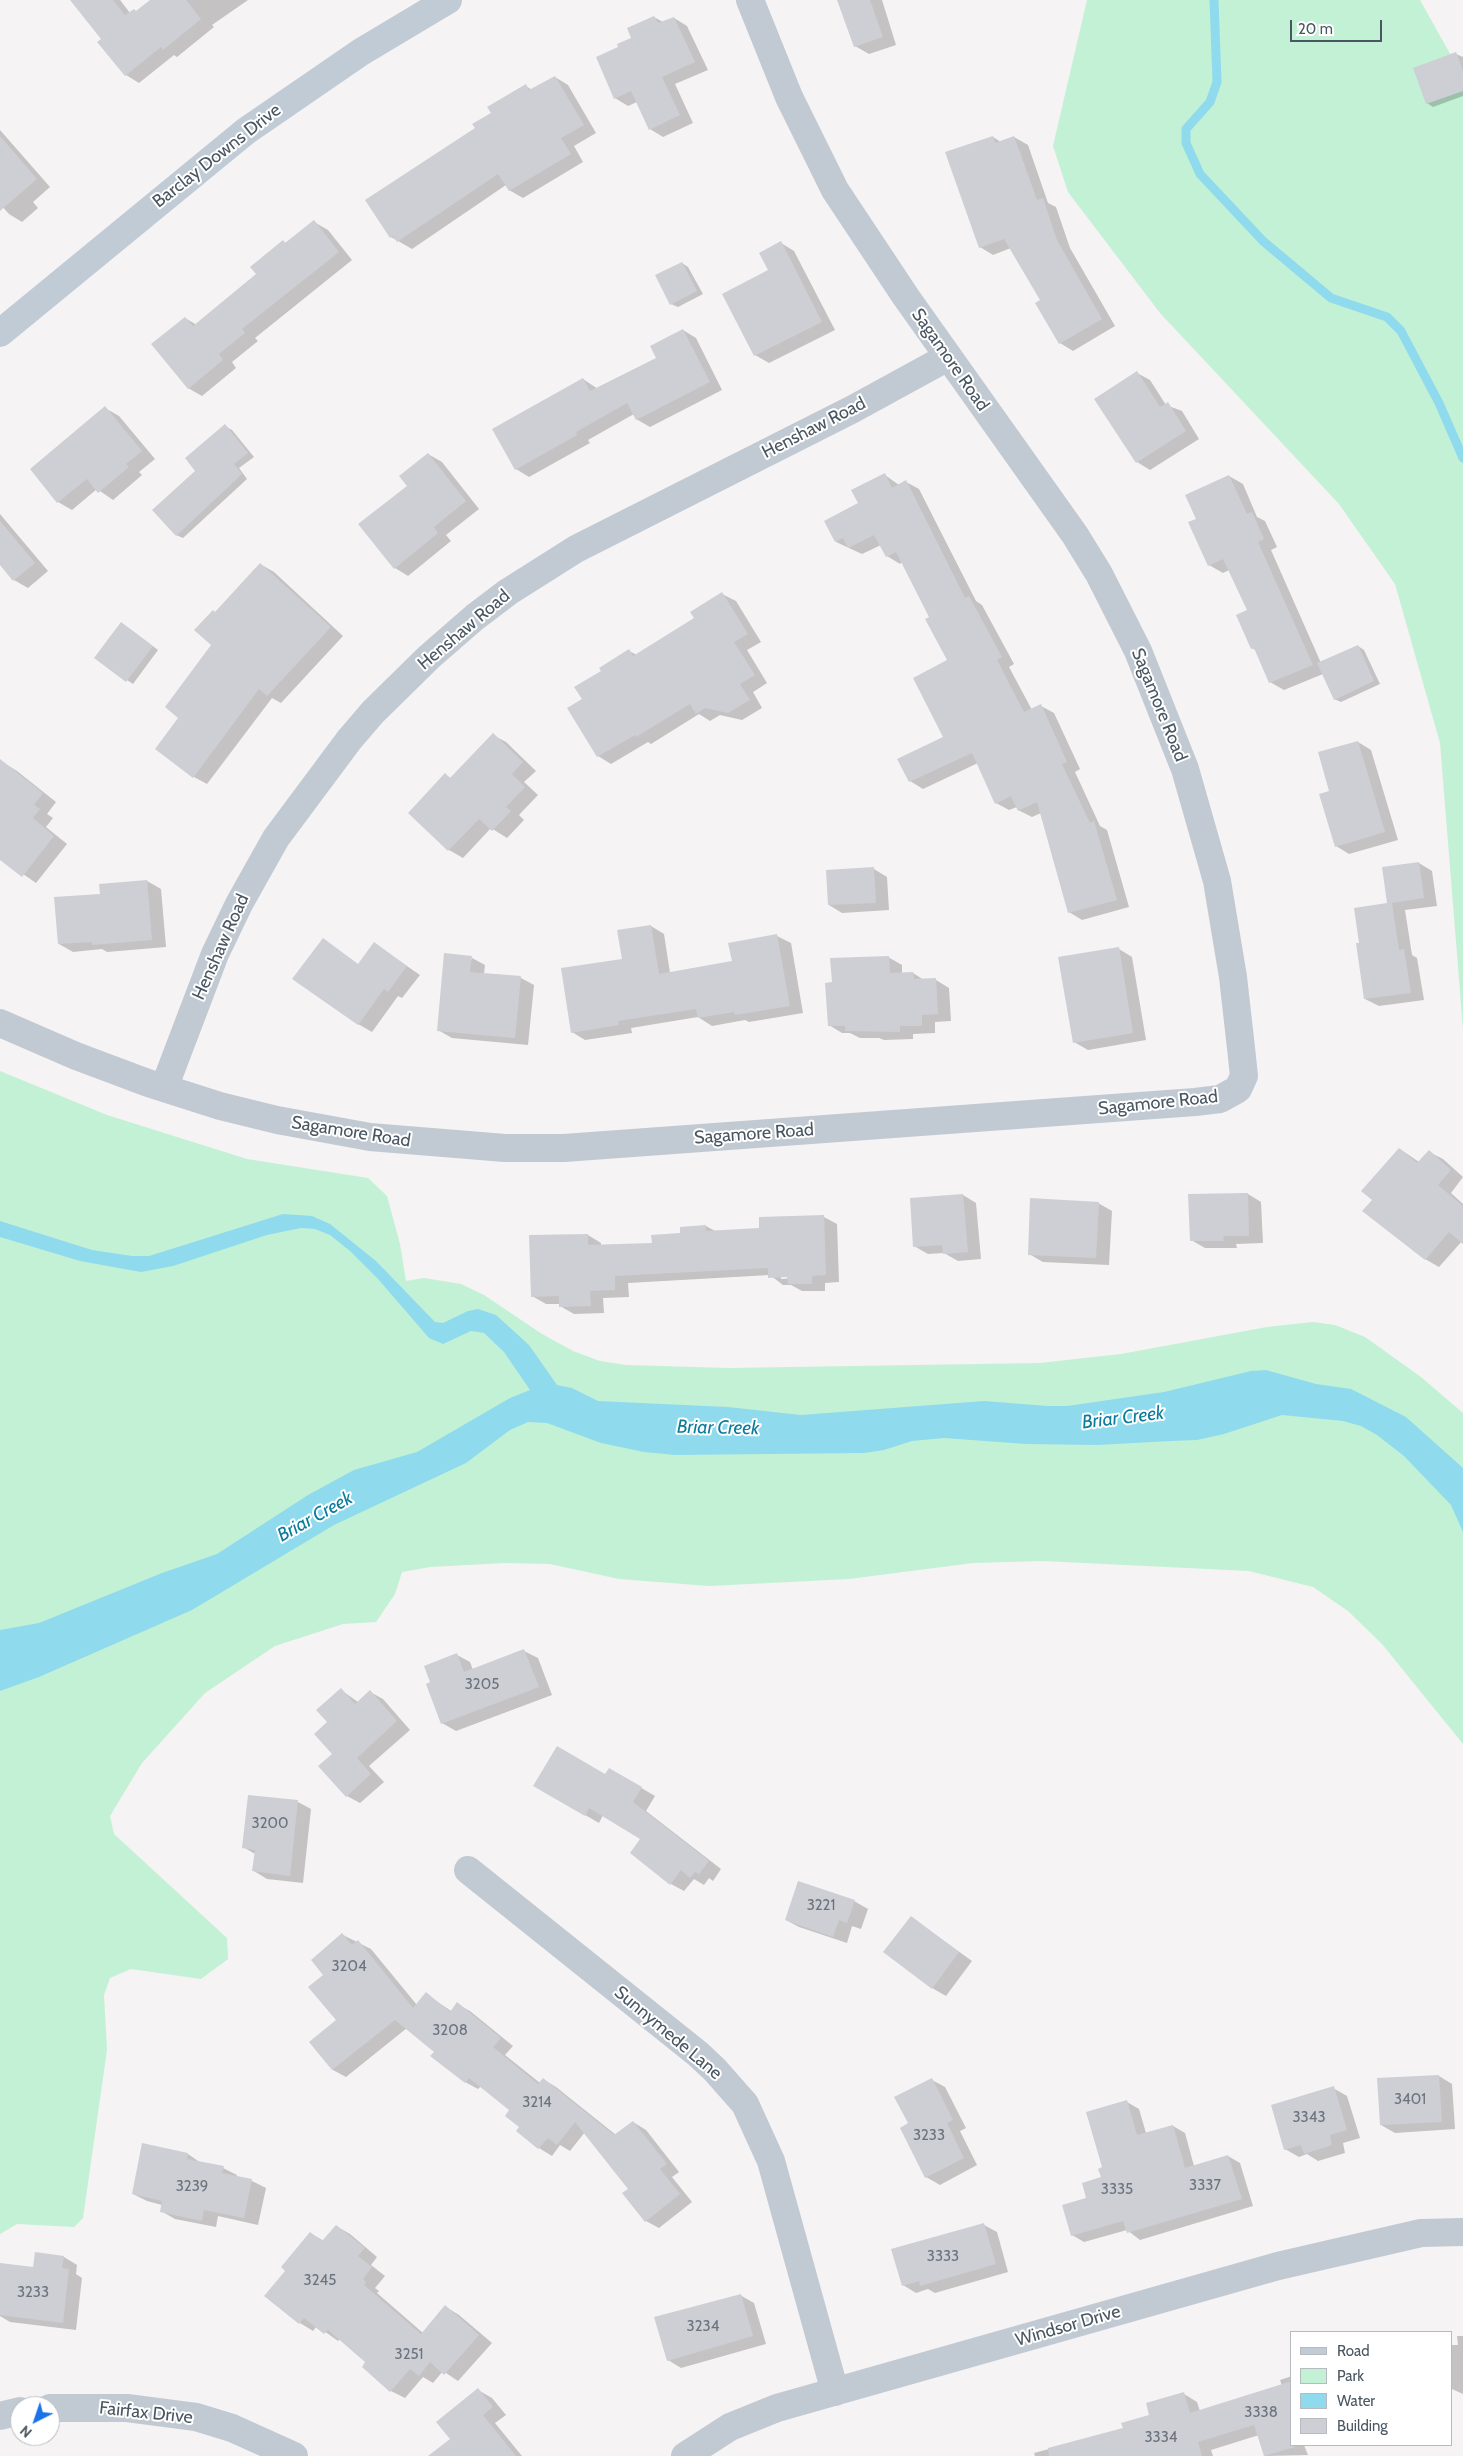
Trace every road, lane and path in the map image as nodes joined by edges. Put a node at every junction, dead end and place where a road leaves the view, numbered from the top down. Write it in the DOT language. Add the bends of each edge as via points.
graph roads {
  1 [pos="448,0"];
  2 [pos="750,0"];
  3 [pos="0,332"];
  4 [pos="948,357"];
  5 [pos="0,1022"];
  6 [pos="164,1088"];
  7 [pos="468,1870"];
  8 [pos="1463,2232"];
  9 [pos="835,2392"];
  10 [pos="60,2408"];
  11 [pos="294,2456"];
  12 [pos="685,2456"];
  1 -- 3 [label="street, Barclay Downs Drive" via="361,52 246,131"];
  2 -- 4 [label="street, Sagamore Road" via="789,97 828,176 854,221"];
  4 -- 6 [label="street, Henshaw Road" via="853,409 576,549 508,592 429,657 349,740 276,838 215,954"];
  4 -- 6 [label="street, Sagamore Road" via="1058,510 1099,574 1138,650 1166,719 1193,794 1222,903 1244,1072 1243,1081 1234,1092 1220,1099 1195,1102 534,1149 413,1142 328,1131 220,1106"];
  5 -- 6 [label="street, Sagamore Road" via="76,1056"];
  7 -- 9 [label="street, Sunnymede Lane" via="698,2054 744,2104 771,2161"];
  8 -- 9 [label="street, Windsor Drive" via="1421,2233 1278,2266"];
  9 -- 12 [label="street, Windsor Drive" via="755,2416 730,2427"];
  10 -- 11 [label="street, Fairfax Drive" via="127,2408 196,2417 232,2428"];
}
